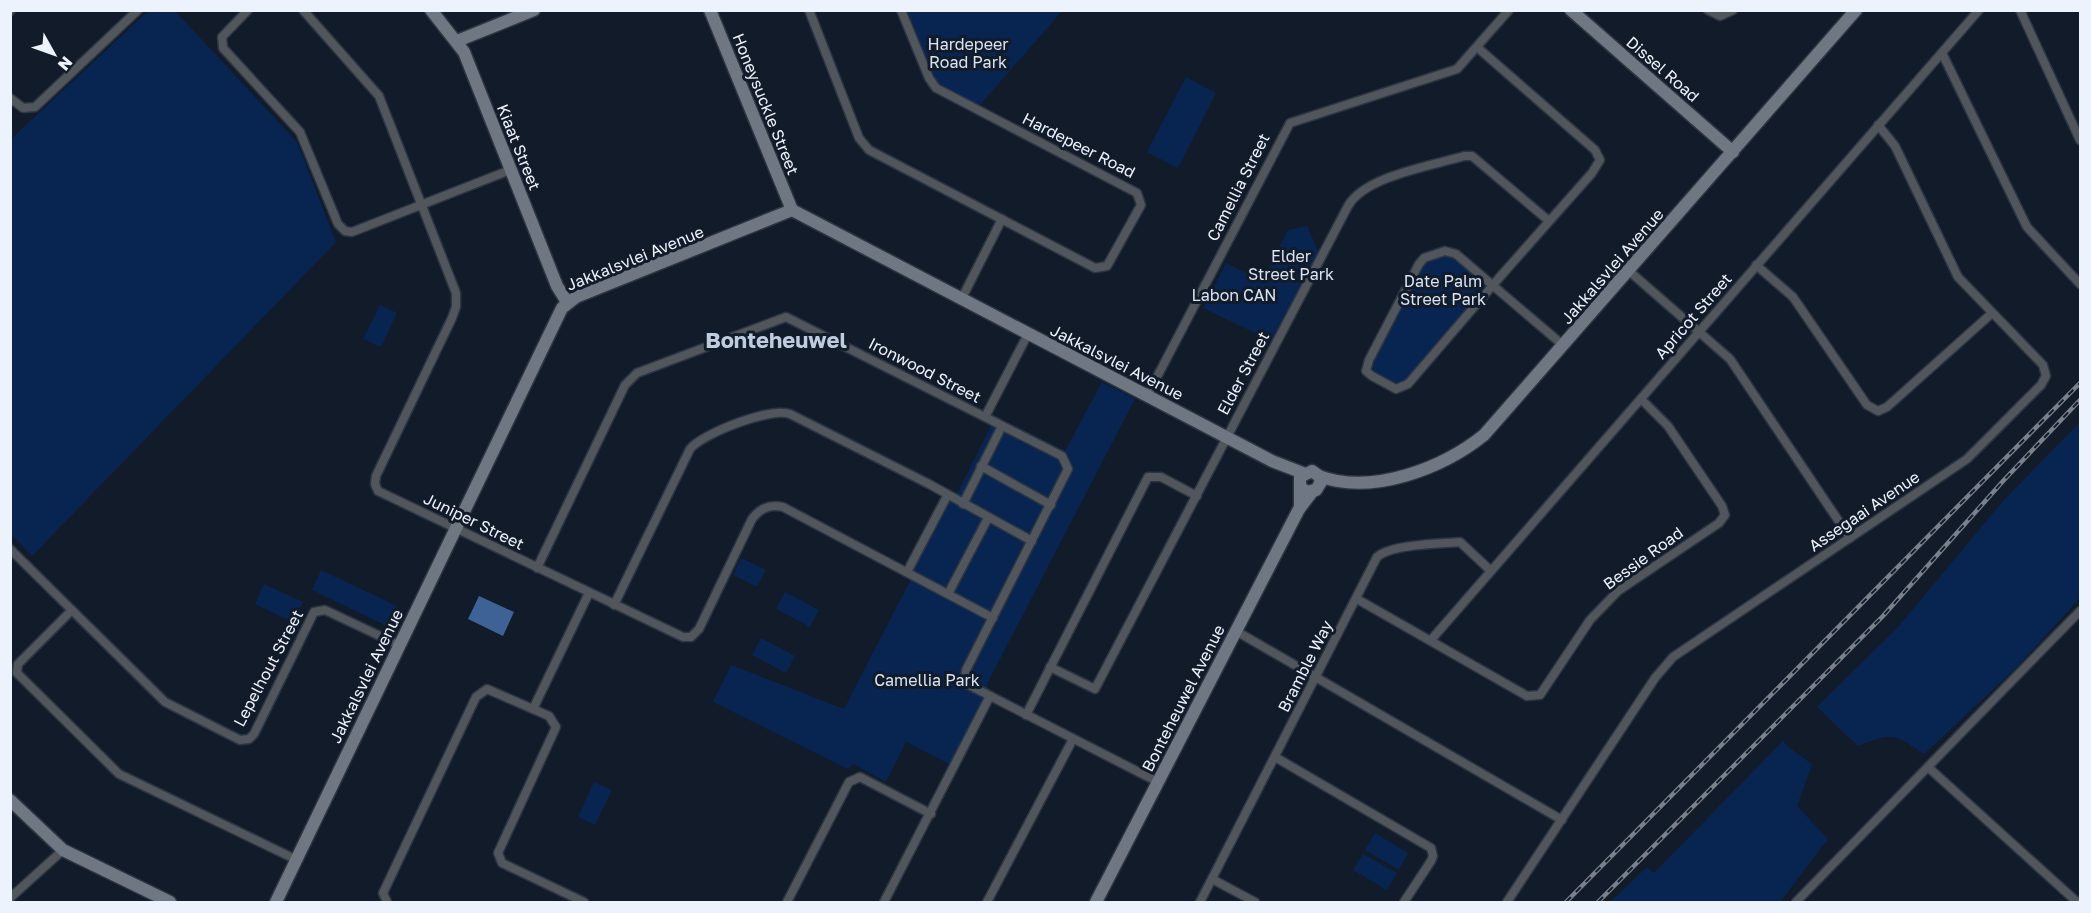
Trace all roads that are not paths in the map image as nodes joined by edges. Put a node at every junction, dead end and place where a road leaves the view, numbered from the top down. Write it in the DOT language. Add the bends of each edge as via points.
graph roads {
  1 [pos="138,10"];
  2 [pos="248,10"];
  3 [pos="303,10"];
  4 [pos="431,10"];
  5 [pos="534,10"];
  6 [pos="710,10"];
  7 [pos="809,10"];
  8 [pos="901,10"];
  9 [pos="1509,10"];
  10 [pos="1571,10"];
  11 [pos="1708,10"];
  12 [pos="1733,10"];
  13 [pos="1856,10"];
  14 [pos="1979,10"];
  15 [pos="2020,10"];
  16 [pos="486,30"];
  17 [pos="457,41"];
  18 [pos="1478,48"];
  19 [pos="1942,53"];
  20 [pos="468,61"];
  21 [pos="10,98"];
  22 [pos="1878,125"];
  23 [pos="2080,140"];
  24 [pos="1733,152"];
  25 [pos="510,170"];
  26 [pos="422,205"];
  27 [pos="792,210"];
  28 [pos="1002,219"];
  29 [pos="1549,221"];
  30 [pos="1756,266"];
  31 [pos="1629,271"];
  32 [pos="1493,285"];
  33 [pos="2080,285"];
  34 [pos="961,300"];
  35 [pos="567,302"];
  36 [pos="1991,314"];
  37 [pos="1699,332"];
  38 [pos="1028,334"];
  39 [pos="1564,346"];
  40 [pos="1147,396"];
  41 [pos="1642,400"];
  42 [pos="985,417"];
  43 [pos="1002,426"];
  44 [pos="1227,437"];
  45 [pos="981,466"];
  46 [pos="1309,483"];
  47 [pos="947,496"];
  48 [pos="1197,496"];
  49 [pos="963,504"];
  50 [pos="1051,505"];
  51 [pos="988,518"];
  52 [pos="455,529"];
  53 [pos="1850,538"];
  54 [pos="1032,541"];
  55 [pos="11,549"];
  56 [pos="537,568"];
  57 [pos="1491,571"];
  58 [pos="907,572"];
  59 [pos="589,593"];
  60 [pos="948,594"];
  61 [pos="1357,599"];
  62 [pos="614,605"];
  63 [pos="72,610"];
  64 [pos="2080,611"];
  65 [pos="993,618"];
  66 [pos="1236,632"];
  67 [pos="1431,640"];
  68 [pos="399,645"];
  69 [pos="1050,667"];
  70 [pos="1317,677"];
  71 [pos="990,696"];
  72 [pos="533,709"];
  73 [pos="1026,715"];
  74 [pos="1072,739"];
  75 [pos="1275,757"];
  76 [pos="1929,768"];
  77 [pos="1158,782"];
  78 [pos="10,800"];
  79 [pos="931,814"];
  80 [pos="1562,820"];
  81 [pos="63,850"];
  82 [pos="297,860"];
  83 [pos="1212,879"];
  84 [pos="10,898"];
  85 [pos="570,900"];
  86 [pos="170,903"];
  87 [pos="276,903"];
  88 [pos="387,903"];
  89 [pos="584,903"];
  90 [pos="787,903"];
  91 [pos="884,903"];
  92 [pos="987,903"];
  93 [pos="1096,903"];
  94 [pos="1200,903"];
  95 [pos="1255,903"];
  96 [pos="1404,903"];
  97 [pos="1507,903"];
  98 [pos="1796,903"];
  99 [pos="2077,903"];
  1 -- 21 [label="street" via="35,107 23,108"];
  2 -- 26 [label="street" via="222,37 223,48 300,132 340,228 352,232"];
  3 -- 26 [label="street, Juniper Street" via="376,90"];
  4 -- 17 [label="street, Kiaat Street"];
  5 -- 16 [label="street"];
  6 -- 27 [label="street, Honeysuckle Street"];
  7 -- 28 [label="street" via="865,147"];
  8 -- 28 [label="street, Hardepeer Road" via="936,88 1134,191 1141,202 1112,262 1102,268 1095,268"];
  9 -- 18 [label="street, Camellia Street"];
  10 -- 24 [label="street, Dissel Road"];
  11 -- 12 [label="street" via="1720,16"];
  13 -- 24 [label="street, Jakkalsvlei Avenue"];
  14 -- 19 [label="street, Apricot Street"];
  15 -- 23 [label="street"];
  16 -- 17 [label="street"];
  16 -- 20 [label="street" via="473,42"];
  17 -- 20 [label="street, Kiaat Street"];
  18 -- 29 [label="street" via="1599,155 1592,173"];
  18 -- 40 [label="street, Camellia Street" via="1452,72 1290,123"];
  19 -- 22 [label="street, Apricot Street"];
  19 -- 33 [label="street" via="2030,231"];
  20 -- 25 [label="street, Kiaat Street"];
  22 -- 30 [label="street, Apricot Street"];
  22 -- 36 [label="street, Assegaai Avenue" via="1895,146 1958,277"];
  24 -- 31 [label="street, Jakkalsvlei Avenue"];
  25 -- 26 [label="street"];
  25 -- 35 [label="street, Kiaat Street" via="556,286"];
  26 -- 52 [label="street, Juniper Street" via="454,288 456,307 375,484 381,493"];
  27 -- 34 [label="street, Jakkalsvlei Avenue"];
  27 -- 35 [label="street, Jakkalsvlei Avenue"];
  28 -- 34 [label="street"];
  29 -- 32 [label="street"];
  29 -- 44 [label="street, Elder Street" via="1472,156 1374,183 1359,191"];
  30 -- 36 [label="street" via="1793,297 1867,405 1878,411"];
  30 -- 37 [label="street, Apricot Street"];
  31 -- 37 [label="street"];
  31 -- 39 [label="street, Jakkalsvlei Avenue"];
  32 -- 32 [label="street" via="1404,387 1396,389 1366,370 1424,258 1451,251"];
  32 -- 39 [label="street"];
  34 -- 38 [label="street, Jakkalsvlei Avenue"];
  35 -- 52 [label="street, Jakkalsvlei Avenue"];
  36 -- 53 [label="street, Assegaai Avenue" via="2043,365 2046,376 2041,385 1967,459"];
  37 -- 41 [label="street, Apricot Street"];
  37 -- 53 [label="street" via="1735,366"];
  38 -- 40 [label="street, Jakkalsvlei Avenue"];
  38 -- 42 [label="street, Ironwood Street"];
  39 -- 46 [label="street, Jakkalsvlei Avenue" via="1491,429 1464,450 1419,472 1391,479"];
  40 -- 44 [label="street, Jakkalsvlei Avenue"];
  41 -- 57 [label="street, Apricot Street"];
  41 -- 67 [label="street, Bessie Road" via="1663,419 1722,506 1723,520 1618,591 1590,620 1536,697 1527,696"];
  42 -- 43 [label="street"];
  42 -- 56 [label="street, Ironwood Street" via="794,319 777,319 630,377"];
  43 -- 45 [label="street"];
  43 -- 50 [label="street" via="1062,456 1066,462 1066,476"];
  44 -- 46 [label="street, Jakkalsvlei Avenue"];
  44 -- 48 [label="street, Elder Street"];
  45 -- 49 [label="street"];
  45 -- 50 [label="street"];
  46 -- 66 [label="street, Bonteheuwel Avenue"];
  47 -- 49 [label="street"];
  47 -- 58 [label="street"];
  47 -- 62 [label="street" via="790,414 767,413 702,438 690,449"];
  48 -- 69 [label="street" via="1161,477 1148,477"];
  48 -- 69 [label="street, Elder Street" via="1095,689"];
  49 -- 51 [label="street"];
  50 -- 54 [label="street"];
  51 -- 54 [label="street"];
  51 -- 60 [label="street"];
  52 -- 56 [label="street, Juniper Street"];
  52 -- 68 [label="street, Jakkalsvlei Avenue"];
  53 -- 80 [label="street, Assegaai Avenue" via="1673,657 1655,678"];
  54 -- 65 [label="street"];
  55 -- 63 [label="street, Lepelhout Street"];
  56 -- 59 [label="street, Juniper Street"];
  57 -- 61 [label="street, Bramble Way" via="1460,542 1382,553"];
  57 -- 67 [label="street, Apricot Street"];
  58 -- 60 [label="street"];
  58 -- 62 [label="street, Juniper Street" via="783,507 771,506 752,519 694,635 679,636"];
  59 -- 62 [label="street, Juniper Street"];
  59 -- 72 [label="street"];
  60 -- 65 [label="street"];
  61 -- 67 [label="street, Bessie Road"];
  61 -- 70 [label="street, Bramble Way"];
  63 -- 68 [label="street, Lepelhout Street" via="168,704 243,740 254,734 314,612 328,611"];
  63 -- 82 [label="street" via="18,664 17,673 119,774"];
  64 -- 76 [label="street"];
  65 -- 71 [label="street" via="964,678 972,688"];
  66 -- 70 [label="street"];
  66 -- 77 [label="street, Bonteheuwel Avenue"];
  68 -- 82 [label="street, Jakkalsvlei Avenue"];
  69 -- 73 [label="street"];
  70 -- 75 [label="street, Bramble Way"];
  70 -- 80 [label="street"];
  71 -- 73 [label="street"];
  71 -- 79 [label="street"];
  72 -- 85 [label="street" via="552,718 556,730 498,853 502,863"];
  72 -- 88 [label="street" via="491,689 477,694 383,893"];
  73 -- 74 [label="street"];
  74 -- 77 [label="street"];
  74 -- 92 [label="street"];
  75 -- 83 [label="street, Bramble Way"];
  75 -- 96 [label="street" via="1431,848 1431,861"];
  76 -- 98 [label="street"];
  76 -- 99 [label="street"];
  77 -- 93 [label="street, Bonteheuwel Avenue"];
  78 -- 81 [label="street"];
  79 -- 90 [label="street" via="860,777 849,782"];
  79 -- 91 [label="street"];
  80 -- 97 [label="street, Assegaai Avenue"];
  81 -- 84 [label="street"];
  81 -- 86 [label="street"];
  82 -- 87 [label="street, Jakkalsvlei Avenue"];
  83 -- 94 [label="street, Bramble Way"];
  83 -- 95 [label="street"];
  85 -- 89 [label="street"];
}
